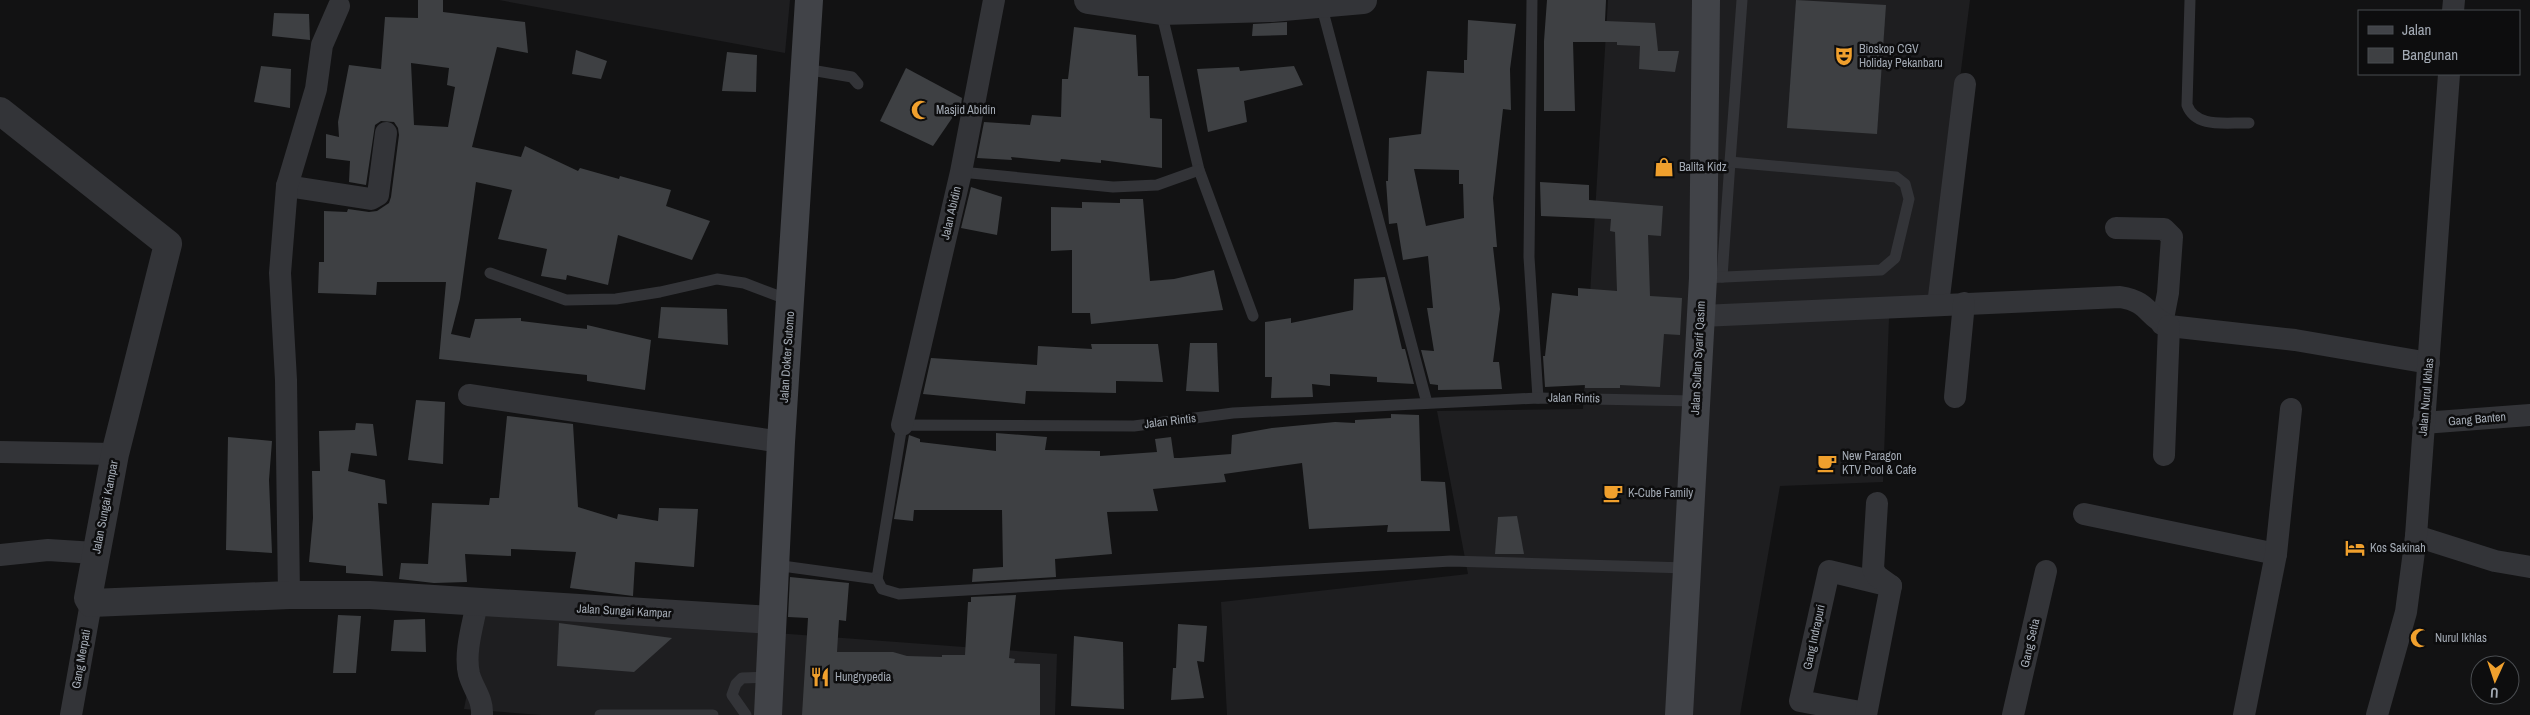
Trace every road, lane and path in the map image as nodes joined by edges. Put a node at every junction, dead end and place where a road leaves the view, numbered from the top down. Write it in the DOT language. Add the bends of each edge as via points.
graph roads {
  1 [pos="809,0"];
  2 [pos="994,0"];
  3 [pos="1088,0"];
  4 [pos="1363,0"];
  5 [pos="1532,0"];
  6 [pos="1706,0"];
  7 [pos="1742,0"];
  8 [pos="2190,0"];
  9 [pos="1321,4"];
  10 [pos="339,6"];
  11 [pos="1161,11"];
  12 [pos="805,69"];
  13 [pos="2449,75"];
  14 [pos="858,84"];
  15 [pos="1965,84"];
  16 [pos="0,112"];
  17 [pos="2249,123"];
  18 [pos="386,133"];
  19 [pos="1730,162"];
  20 [pos="1199,170"];
  21 [pos="961,172"];
  22 [pos="287,186"];
  23 [pos="2116,228"];
  24 [pos="490,273"];
  25 [pos="1712,278"];
  26 [pos="791,300"];
  27 [pos="1964,303"];
  28 [pos="1938,305"];
  29 [pos="1253,316"];
  30 [pos="1700,316"];
  31 [pos="2166,325"];
  32 [pos="2429,363"];
  33 [pos="469,395"];
  34 [pos="1955,397"];
  35 [pos="1538,398"];
  36 [pos="1696,401"];
  37 [pos="1427,403"];
  38 [pos="2291,409"];
  39 [pos="2530,415"];
  40 [pos="2423,423"];
  41 [pos="902,424"];
  42 [pos="781,442"];
  43 [pos="0,452"];
  44 [pos="115,454"];
  45 [pos="2164,455"];
  46 [pos="1877,503"];
  47 [pos="2084,514"];
  48 [pos="2416,536"];
  49 [pos="95,553"];
  50 [pos="2276,554"];
  51 [pos="0,555"];
  52 [pos="775,566"];
  53 [pos="2530,567"];
  54 [pos="1687,568"];
  55 [pos="2046,571"];
  56 [pos="876,579"];
  57 [pos="1892,586"];
  58 [pos="289,595"];
  59 [pos="91,603"];
  60 [pos="476,603"];
  61 [pos="772,620"];
  62 [pos="770,677"];
  63 [pos="1866,714"];
  64 [pos="66,715"];
  65 [pos="482,715"];
  66 [pos="600,715"];
  67 [pos="713,715"];
  68 [pos="746,715"];
  69 [pos="768,715"];
  70 [pos="1679,715"];
  71 [pos="2014,715"];
  72 [pos="2244,715"];
  73 [pos="2376,715"];
  1 -- 12 [label="main road, Jalan Dokter Sutomo"];
  2 -- 21 [label="street, Jalan Abidin"];
  3 -- 11 [label="street"];
  4 -- 9 [label="street"];
  5 -- 35 [label="lane" via="1529,257"];
  6 -- 25 [label="main road, Jalan Sultan Syarif Qasim"];
  7 -- 19 [label="lane"];
  8 -- 17 [label="lane" via="2187,105 2191,115 2200,121"];
  9 -- 11 [label="street"];
  9 -- 37 [label="lane"];
  10 -- 22 [label="street" via="322,45 316,89"];
  11 -- 20 [label="lane"];
  12 -- 14 [label="lane" via="852,77"];
  12 -- 26 [label="main road, Jalan Dokter Sutomo"];
  13 -- 32 [label="street, Jalan Nurul Ikhlas"];
  15 -- 28 [label="street"];
  16 -- 44 [label="street, Jalan Sungai Kampar" via="168,244"];
  18 -- 22 [label="street" via="378,195 371,199"];
  19 -- 25 [label="lane"];
  19 -- 25 [label="lane" via="1896,177 1906,184 1909,199 1895,258 1882,270"];
  20 -- 21 [label="lane" via="1157,185 1113,187"];
  20 -- 29 [label="lane"];
  21 -- 41 [label="street, Jalan Abidin"];
  22 -- 58 [label="street" via="280,273 286,380"];
  23 -- 31 [label="street" via="2164,230 2172,237"];
  24 -- 26 [label="lane" via="566,300 616,299 718,279 744,283"];
  25 -- 30 [label="main road, Jalan Sultan Syarif Qasim"];
  26 -- 42 [label="main road, Jalan Dokter Sutomo"];
  27 -- 28 [label="street"];
  27 -- 31 [label="street" via="2120,297 2142,303"];
  27 -- 34 [label="street"];
  28 -- 30 [label="street"];
  30 -- 36 [label="main road, Jalan Sultan Syarif Qasim"];
  31 -- 32 [label="street" via="2295,340"];
  31 -- 45 [label="street"];
  32 -- 40 [label="street, Jalan Nurul Ikhlas"];
  33 -- 42 [label="street"];
  35 -- 36 [label="lane, Jalan Rintis"];
  35 -- 37 [label="lane, Jalan Rintis"];
  36 -- 54 [label="main road, Jalan Sultan Syarif Qasim"];
  37 -- 41 [label="lane, Jalan Rintis" via="1233,413 1134,426"];
  38 -- 50 [label="street"];
  39 -- 40 [label="street, Gang Banten"];
  40 -- 48 [label="street, Jalan Nurul Ikhlas"];
  41 -- 56 [label="lane"];
  42 -- 52 [label="main road, Jalan Dokter Sutomo"];
  43 -- 44 [label="street"];
  44 -- 49 [label="street, Jalan Sungai Kampar"];
  46 -- 57 [label="street" via="1873,569 1877,576"];
  47 -- 50 [label="street"];
  48 -- 53 [label="street" via="2495,561"];
  48 -- 73 [label="street, Jalan Nurul Ikhlas" via="2406,612"];
  49 -- 51 [label="street" via="48,550"];
  49 -- 59 [label="street, Jalan Sungai Kampar" via="88,598"];
  50 -- 72 [label="street"];
  52 -- 56 [label="lane"];
  52 -- 61 [label="main road, Jalan Dokter Sutomo"];
  54 -- 56 [label="lane" via="1451,561 899,594 882,590"];
  54 -- 70 [label="main road, Jalan Sultan Syarif Qasim"];
  55 -- 71 [label="street, Gang Setia"];
  57 -- 63 [label="street, Gang Indrapuri"];
  57 -- 63 [label="street, Gang Indrapuri" via="1829,571 1800,701"];
  58 -- 59 [label="street, Jalan Sungai Kampar"];
  58 -- 60 [label="street, Jalan Sungai Kampar" via="370,595"];
  59 -- 64 [label="street, Gang Merpati"];
  60 -- 61 [label="street, Jalan Sungai Kampar"];
  60 -- 65 [label="street" via="468,658 470,674 481,697"];
  61 -- 62 [label="main road, Jalan Dokter Sutomo"];
  62 -- 68 [label="lane" via="742,678 736,684 732,696"];
  62 -- 69 [label="main road, Jalan Dokter Sutomo"];
  66 -- 67 [label="lane"];
}
